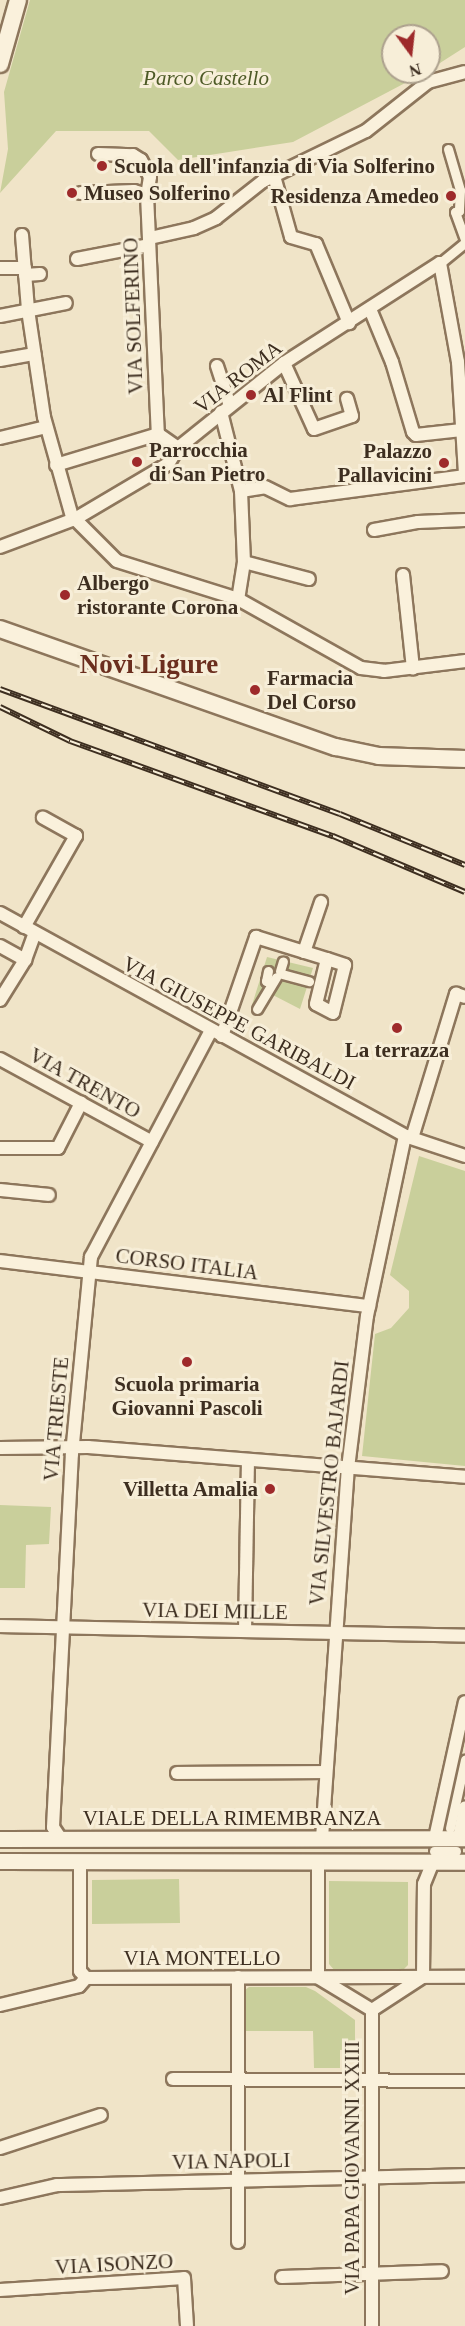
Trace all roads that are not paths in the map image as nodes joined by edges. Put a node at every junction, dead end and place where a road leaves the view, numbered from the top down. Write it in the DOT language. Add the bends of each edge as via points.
graph roads {
  1 [pos="18,0"];
  2 [pos="0,64"];
  3 [pos="465,72"];
  4 [pos="448,148"];
  5 [pos="98,154"];
  6 [pos="274,176"];
  7 [pos="81,193"];
  8 [pos="147,195"];
  9 [pos="22,235"];
  10 [pos="150,241"];
  11 [pos="465,241"];
  12 [pos="77,259"];
  13 [pos="440,263"];
  14 [pos="0,268"];
  15 [pos="25,272"];
  16 [pos="40,274"];
  17 [pos="66,303"];
  18 [pos="370,309"];
  19 [pos="28,310"];
  20 [pos="0,316"];
  21 [pos="349,323"];
  22 [pos="34,354"];
  23 [pos="0,360"];
  24 [pos="284,363"];
  25 [pos="217,366"];
  26 [pos="347,399"];
  27 [pos="225,409"];
  28 [pos="46,426"];
  29 [pos="462,430"];
  30 [pos="158,434"];
  31 [pos="0,438"];
  32 [pos="178,448"];
  33 [pos="56,465"];
  34 [pos="465,474"];
  35 [pos="241,491"];
  36 [pos="74,520"];
  37 [pos="465,520"];
  38 [pos="374,530"];
  39 [pos="0,548"];
  40 [pos="244,562"];
  41 [pos="403,575"];
  42 [pos="309,579"];
  43 [pos="238,599"];
  44 [pos="0,629"];
  45 [pos="465,661"];
  46 [pos="413,668"];
  47 [pos="465,759"];
  48 [pos="43,818"];
  49 [pos="321,902"];
  50 [pos="0,913"];
  51 [pos="29,931"];
  52 [pos="0,946"];
  53 [pos="304,952"];
  54 [pos="327,959"];
  55 [pos="25,960"];
  56 [pos="283,960"];
  57 [pos="273,975"];
  58 [pos="309,981"];
  59 [pos="465,997"];
  60 [pos="0,1000"];
  61 [pos="255,1008"];
  62 [pos="216,1033"];
  63 [pos="0,1059"];
  64 [pos="81,1103"];
  65 [pos="409,1137"];
  66 [pos="152,1142"];
  67 [pos="0,1148"];
  68 [pos="465,1156"];
  69 [pos="0,1190"];
  70 [pos="49,1195"];
  71 [pos="0,1262"];
  72 [pos="89,1272"];
  73 [pos="369,1306"];
  74 [pos="72,1447"];
  75 [pos="0,1448"];
  76 [pos="248,1460"];
  77 [pos="348,1468"];
  78 [pos="465,1477"];
  79 [pos="0,1626"];
  80 [pos="63,1628"];
  81 [pos="245,1631"];
  82 [pos="334,1633"];
  83 [pos="465,1636"];
  84 [pos="465,1702"];
  85 [pos="465,1760"];
  86 [pos="324,1772"];
  87 [pos="177,1773"];
  88 [pos="465,1808"];
  89 [pos="322,1838"];
  90 [pos="0,1839"];
  91 [pos="57,1839"];
  92 [pos="77,1839"];
  93 [pos="448,1848"];
  94 [pos="0,1861"];
  95 [pos="52,1861"];
  96 [pos="81,1861"];
  97 [pos="318,1862"];
  98 [pos="238,1977"];
  99 [pos="318,1977"];
  100 [pos="423,1977"];
  101 [pos="465,1977"];
  102 [pos="86,1978"];
  103 [pos="0,2005"];
  104 [pos="372,2010"];
  105 [pos="237,2078"];
  106 [pos="173,2079"];
  107 [pos="370,2079"];
  108 [pos="465,2081"];
  109 [pos="101,2115"];
  110 [pos="0,2148"];
  111 [pos="465,2175"];
  112 [pos="370,2177"];
  113 [pos="237,2180"];
  114 [pos="0,2198"];
  115 [pos="238,2242"];
  116 [pos="442,2271"];
  117 [pos="371,2274"];
  118 [pos="282,2277"];
  119 [pos="0,2290"];
  120 [pos="187,2326"];
  121 [pos="372,2326"];
  1 -- 2 [label="main road"];
  3 -- 6 [label="street" via="428,82 366,131"];
  4 -- 11 [label="street" via="460,190 459,211 455,212"];
  5 -- 8 [label="street, VIA SOLFERINO" via="133,155 141,160 150,177"];
  6 -- 10 [label="street" via="245,193 216,218"];
  6 -- 21 [label="street" via="291,237 316,244"];
  7 -- 8 [label="street" via="134,191"];
  8 -- 10 [label="street, VIA SOLFERINO"];
  9 -- 15 [label="street"];
  10 -- 12 [label="street"];
  10 -- 30 [label="street, VIA SOLFERINO"];
  11 -- 13 [label="street, VIA ROMA"];
  13 -- 18 [label="street, VIA ROMA"];
  13 -- 29 [label="street" via="452,316"];
  14 -- 15 [label="street"];
  15 -- 16 [label="street"];
  15 -- 19 [label="street"];
  17 -- 19 [label="street"];
  18 -- 21 [label="street, VIA ROMA"];
  18 -- 29 [label="street" via="416,435"];
  19 -- 20 [label="street"];
  19 -- 22 [label="street"];
  21 -- 24 [label="street, VIA ROMA"];
  22 -- 23 [label="street"];
  22 -- 28 [label="street"];
  24 -- 26 [label="street" via="314,429 352,416"];
  24 -- 27 [label="street, VIA ROMA"];
  25 -- 27 [label="street"];
  27 -- 32 [label="street, VIA ROMA"];
  27 -- 35 [label="street"];
  28 -- 31 [label="street"];
  28 -- 33 [label="street"];
  29 -- 34 [label="street"];
  30 -- 32 [label="street"];
  30 -- 33 [label="street"];
  32 -- 36 [label="street, VIA ROMA" via="168,464"];
  33 -- 36 [label="street"];
  34 -- 35 [label="street" via="290,499 265,488"];
  35 -- 40 [label="street"];
  36 -- 39 [label="street, VIA ROMA"];
  36 -- 43 [label="street" via="105,552 133,569"];
  37 -- 38 [label="street" via="418,522"];
  40 -- 42 [label="street"];
  40 -- 43 [label="street"];
  41 -- 46 [label="street"];
  43 -- 46 [label="street" via="362,668"];
  44 -- 47 [label="main road" via="336,747 379,756"];
  45 -- 46 [label="street"];
  48 -- 51 [label="street" via="76,836"];
  49 -- 53 [label="street"];
  50 -- 51 [label="street, VIA GIUSEPPE GARIBALDI"];
  51 -- 55 [label="street"];
  51 -- 62 [label="street, VIA GIUSEPPE GARIBALDI"];
  52 -- 55 [label="street"];
  53 -- 54 [label="street"];
  53 -- 62 [label="street, VIA TRIESTE" via="256,937"];
  55 -- 60 [label="street"];
  56 -- 57 [label="street"];
  57 -- 58 [label="street"];
  57 -- 61 [label="street"];
  59 -- 65 [label="street, VIA SILVESTRO BAJARDI" via="456,994"];
  62 -- 65 [label="street, VIA GIUSEPPE GARIBALDI"];
  62 -- 66 [label="street, VIA TRIESTE"];
  63 -- 64 [label="street, VIA TRENTO"];
  64 -- 66 [label="street, VIA TRENTO"];
  64 -- 67 [label="street" via="58,1148"];
  65 -- 68 [label="street, VIA GIUSEPPE GARIBALDI"];
  65 -- 73 [label="street, VIA SILVESTRO BAJARDI"];
  66 -- 72 [label="street, VIA TRIESTE" via="94,1246"];
  69 -- 70 [label="street"];
  71 -- 72 [label="street, CORSO ITALIA"];
  72 -- 73 [label="street, CORSO ITALIA"];
  72 -- 74 [label="street, VIA TRIESTE"];
  73 -- 77 [label="street, VIA SILVESTRO BAJARDI"];
  74 -- 75 [label="street"];
  74 -- 76 [label="street"];
  74 -- 80 [label="street, VIA TRIESTE"];
  76 -- 77 [label="street"];
  76 -- 81 [label="street"];
  77 -- 78 [label="street"];
  77 -- 82 [label="street, VIA SILVESTRO BAJARDI"];
  79 -- 80 [label="street, VIA DEI MILLE"];
  80 -- 81 [label="street, VIA DEI MILLE"];
  80 -- 91 [label="street, VIA TRIESTE" via="53,1827"];
  81 -- 82 [label="street, VIA DEI MILLE"];
  82 -- 83 [label="street, VIA DEI MILLE"];
  82 -- 86 [label="street, VIA SILVESTRO BAJARDI"];
  84 -- 93 [label="street"];
  85 -- 93 [label="street"];
  86 -- 87 [label="street"];
  86 -- 89 [label="street, VIA SILVESTRO BAJARDI"];
  88 -- 93 [label="street"];
  89 -- 92 [label="street, VIALE DELLA RIMEMBRANZA"];
  89 -- 93 [label="street, VIALE DELLA RIMEMBRANZA"];
  90 -- 91 [label="street, VIALE DELLA RIMEMBRANZA"];
  91 -- 92 [label="street, VIALE DELLA RIMEMBRANZA"];
  91 -- 95 [label="street" via="48,1850"];
  92 -- 96 [label="street" via="84,1847"];
  93 -- 97 [label="street, VIALE DELLA RIMEMBRANZA"];
  93 -- 100 [label="street" via="424,1884"];
  94 -- 95 [label="street, VIALE DELLA RIMEMBRANZA"];
  95 -- 96 [label="street, VIALE DELLA RIMEMBRANZA"];
  96 -- 97 [label="street, VIALE DELLA RIMEMBRANZA"];
  96 -- 102 [label="street" via="80,1971"];
  97 -- 99 [label="street"];
  98 -- 99 [label="street, VIA MONTELLO"];
  98 -- 102 [label="street, VIA MONTELLO"];
  98 -- 105 [label="street"];
  99 -- 100 [label="street, VIA MONTELLO"];
  99 -- 104 [label="street"];
  100 -- 101 [label="street, VIA MONTELLO"];
  100 -- 104 [label="street"];
  102 -- 103 [label="street, VIA MONTELLO" via="79,1986"];
  104 -- 107 [label="street, VIA PAPA GIOVANNI XXIII"];
  105 -- 106 [label="street"];
  105 -- 107 [label="street"];
  105 -- 113 [label="street"];
  107 -- 108 [label="street"];
  107 -- 112 [label="street, VIA PAPA GIOVANNI XXIII"];
  109 -- 110 [label="street"];
  111 -- 112 [label="street, VIA NAPOLI"];
  112 -- 113 [label="street, VIA NAPOLI"];
  112 -- 117 [label="street, VIA PAPA GIOVANNI XXIII"];
  113 -- 114 [label="street, VIA NAPOLI" via="57,2185"];
  113 -- 115 [label="street"];
  116 -- 117 [label="street"];
  117 -- 118 [label="street"];
  117 -- 121 [label="street, VIA PAPA GIOVANNI XXIII"];
  119 -- 120 [label="street, VIA ISONZO" via="184,2277"];
}
